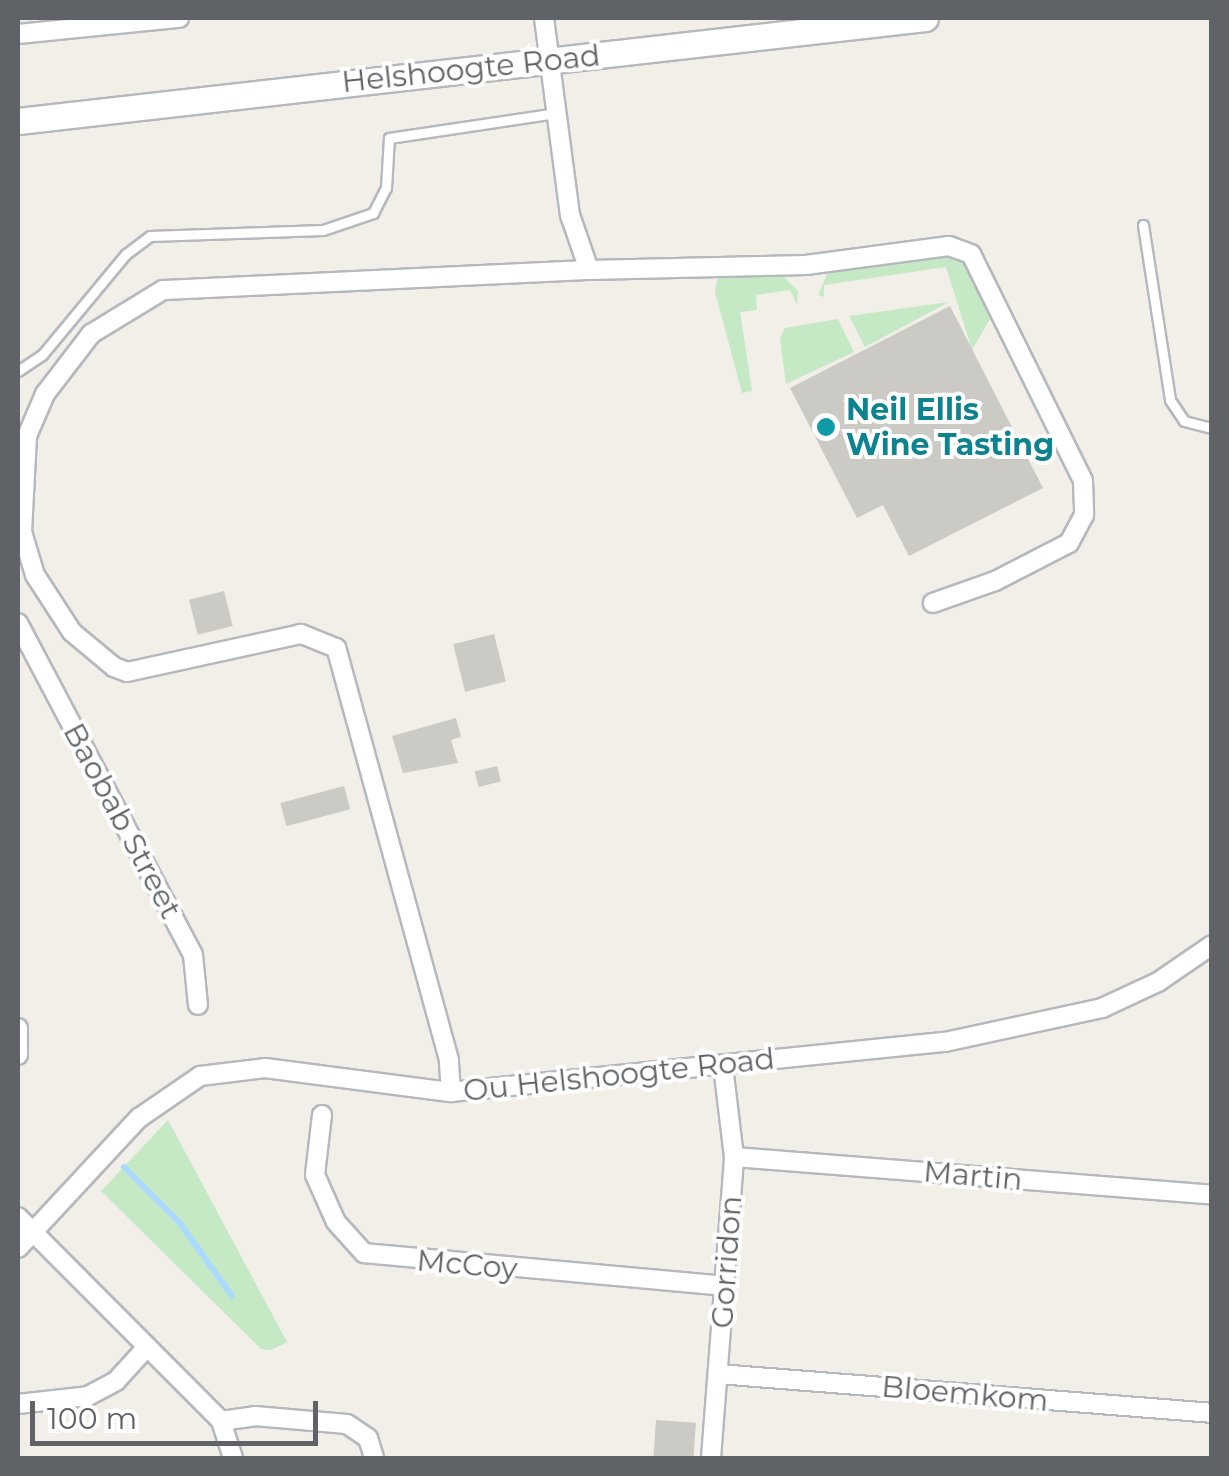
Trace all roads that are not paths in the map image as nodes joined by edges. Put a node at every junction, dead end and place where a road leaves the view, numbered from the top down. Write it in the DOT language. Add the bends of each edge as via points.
graph roads {
  1 [pos="179,18"];
  2 [pos="544,18"];
  3 [pos="925,18"];
  4 [pos="18,34"];
  5 [pos="550,60"];
  6 [pos="557,113"];
  7 [pos="18,122"];
  8 [pos="1143,226"];
  9 [pos="589,270"];
  10 [pos="18,371"];
  11 [pos="1212,428"];
  12 [pos="933,602"];
  13 [pos="18,622"];
  14 [pos="23,647"];
  15 [pos="1212,946"];
  16 [pos="198,1004"];
  17 [pos="18,1028"];
  18 [pos="18,1055"];
  19 [pos="724,1066"];
  20 [pos="451,1092"];
  21 [pos="322,1115"];
  22 [pos="734,1157"];
  23 [pos="1212,1195"];
  24 [pos="18,1217"];
  25 [pos="34,1232"];
  26 [pos="18,1248"];
  27 [pos="725,1286"];
  28 [pos="146,1347"];
  29 [pos="718,1374"];
  30 [pos="18,1404"];
  31 [pos="1212,1414"];
  32 [pos="221,1421"];
  33 [pos="233,1458"];
  34 [pos="374,1458"];
  35 [pos="711,1458"];
  1 -- 4 [label="street"];
  2 -- 5 [label="street"];
  3 -- 5 [label="main road, Helshoogte Road"];
  5 -- 6 [label="street"];
  5 -- 7 [label="main road, Helshoogte Road"];
  6 -- 9 [label="street" via="570,215"];
  6 -- 10 [label="lane" via="389,138 386,188 373,213 323,230 150,236 126,254 42,355"];
  8 -- 11 [label="lane" via="1170,400 1184,421"];
  9 -- 12 [label="street" via="806,265 948,246 970,254 1083,480 1084,516 1069,544 995,581"];
  9 -- 20 [label="street" via="163,290 91,334 45,394 27,436 22,532 34,575 72,632 114,667 127,672 288,635 336,648 445,1047"];
  13 -- 14 [label="street, Baobab Street"];
  14 -- 16 [label="street, Baobab Street" via="193,955"];
  15 -- 19 [label="street, Ou Helshoogte Road" via="1102,1008 1015,1030"];
  17 -- 18 [label="street"];
  19 -- 20 [label="street, Ou Helshoogte Road"];
  19 -- 22 [label="street, Gorridon"];
  20 -- 25 [label="street, Ou Helshoogte Road" via="265,1068 200,1076 139,1118"];
  21 -- 27 [label="street, McCoy" via="316,1176 336,1222 364,1253"];
  22 -- 23 [label="street, Martin"];
  22 -- 27 [label="street, Gorridon"];
  24 -- 25 [label="street"];
  25 -- 26 [label="street, Ou Helshoogte Road"];
  25 -- 28 [label="street"];
  27 -- 29 [label="street, Gorridon"];
  28 -- 30 [label="street" via="116,1381 88,1396"];
  28 -- 32 [label="street"];
  29 -- 31 [label="street, Bloemkom"];
  29 -- 35 [label="street, Gorridon"];
  32 -- 33 [label="street"];
  32 -- 34 [label="street" via="255,1416 346,1424 368,1438"];
}
